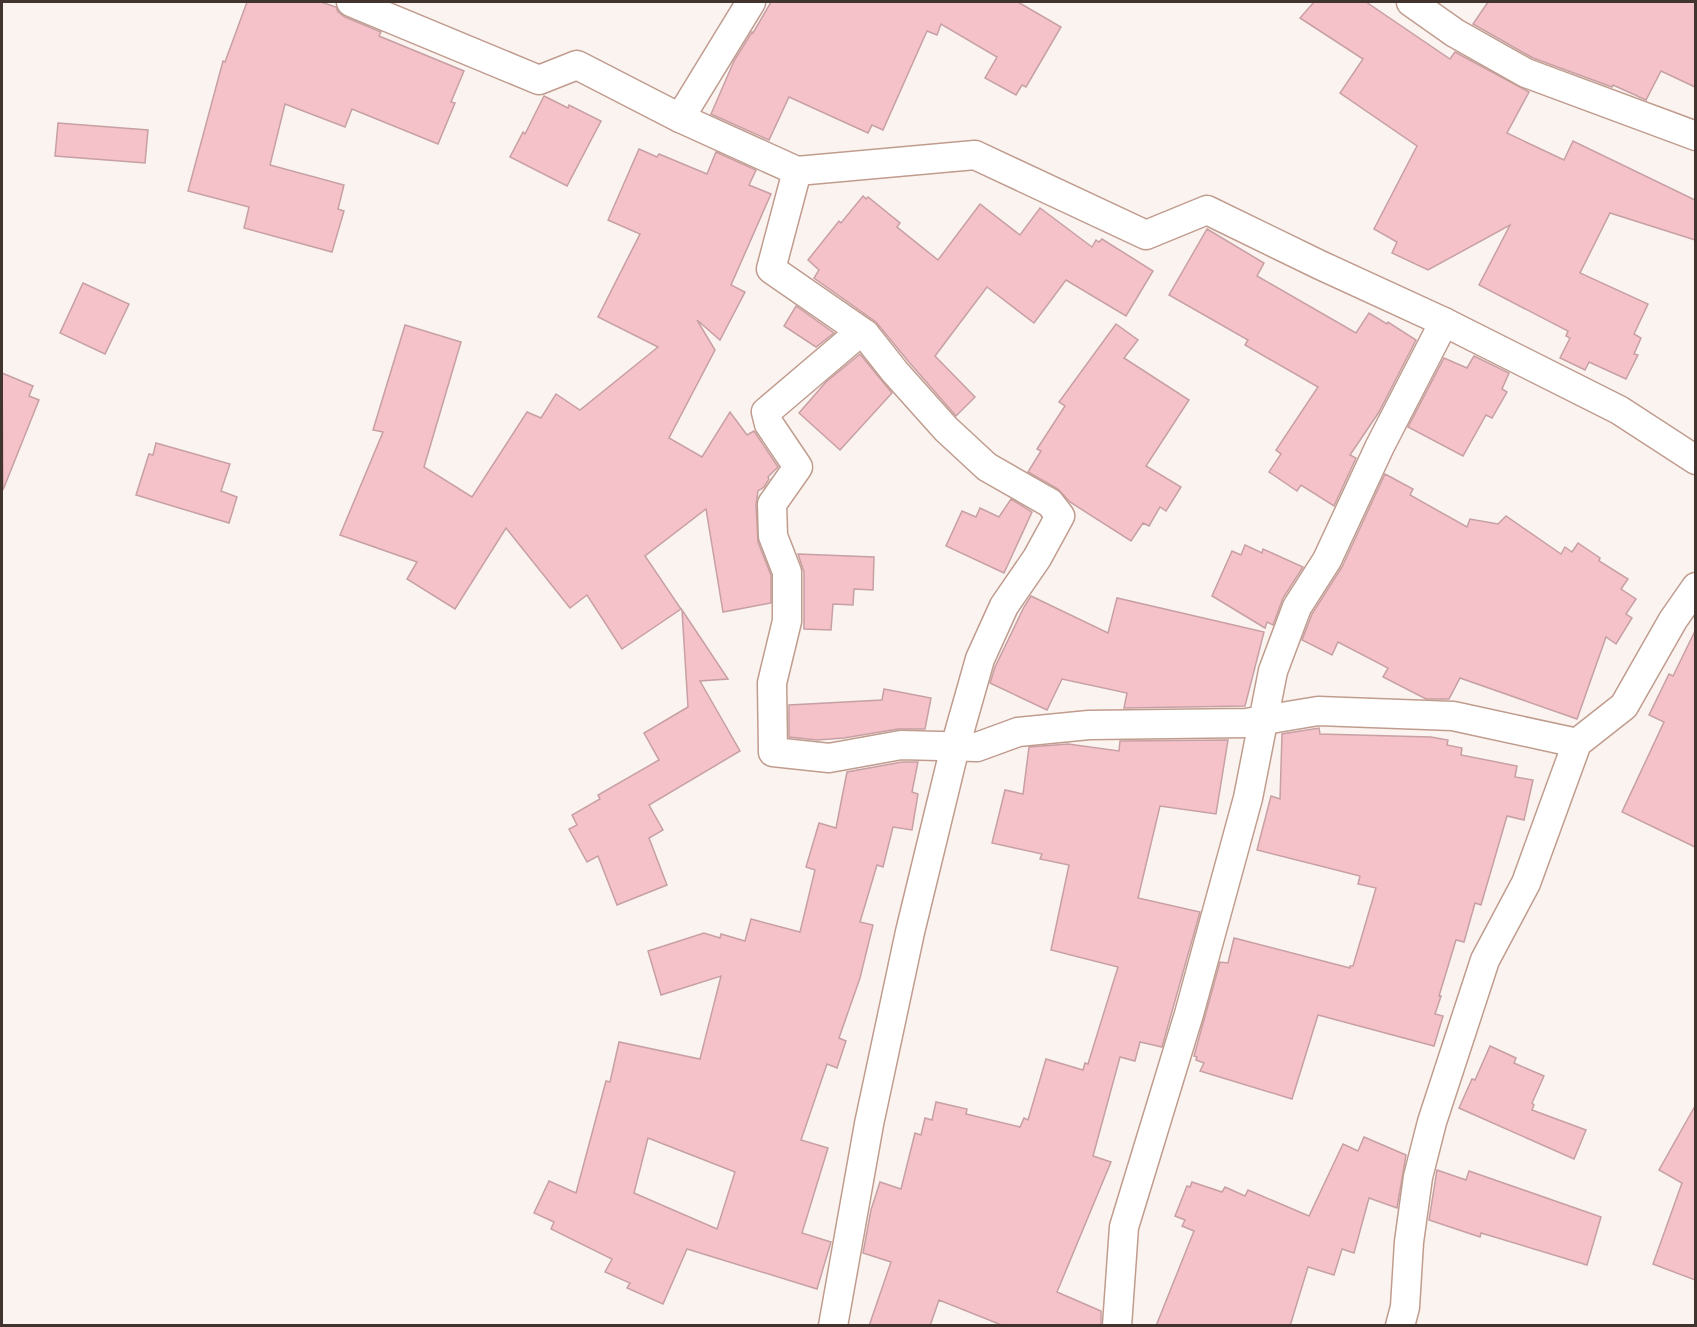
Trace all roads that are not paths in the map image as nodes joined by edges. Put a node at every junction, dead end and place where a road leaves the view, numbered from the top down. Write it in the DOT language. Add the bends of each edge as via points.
graph roads {
  1 [pos="351,2"];
  2 [pos="751,2"];
  3 [pos="1412,2"];
  4 [pos="680,118"];
  5 [pos="1695,136"];
  6 [pos="797,171"];
  7 [pos="1444,321"];
  8 [pos="865,334"];
  9 [pos="1695,460"];
  10 [pos="1695,587"];
  11 [pos="1262,720"];
  12 [pos="1577,743"];
  13 [pos="955,747"];
  14 [pos="834,1326"];
  15 [pos="1118,1326"];
  16 [pos="1400,1326"];
  1 -- 4 [label="street" via="539,80 577,65"];
  2 -- 4 [label="street"];
  3 -- 5 [label="street" via="1455,33 1526,73"];
  4 -- 6 [label="street"];
  6 -- 7 [label="street" via="975,155 1146,235 1208,210"];
  6 -- 8 [label="street" via="771,269"];
  7 -- 9 [label="street" via="1619,410"];
  7 -- 11 [label="street" via="1327,560 1296,607 1273,671"];
  8 -- 13 [label="street" via="946,429 987,468 1050,503 1060,516 1004,606 980,659"];
  8 -- 13 [label="street" via="853,338 766,412 769,424 798,467 772,504 773,536 787,572 787,621 772,683 772,752 829,758 901,745"];
  10 -- 12 [label="street" via="1624,706"];
  11 -- 12 [label="street" via="1318,711 1453,716"];
  11 -- 13 [label="street" via="1089,725 1018,732 977,747"];
  11 -- 15 [label="street" via="1248,798 1189,1014 1124,1227"];
  12 -- 16 [label="street" via="1526,882 1485,960 1432,1122 1418,1177"];
  13 -- 14 [label="street" via="907,943"];
}
